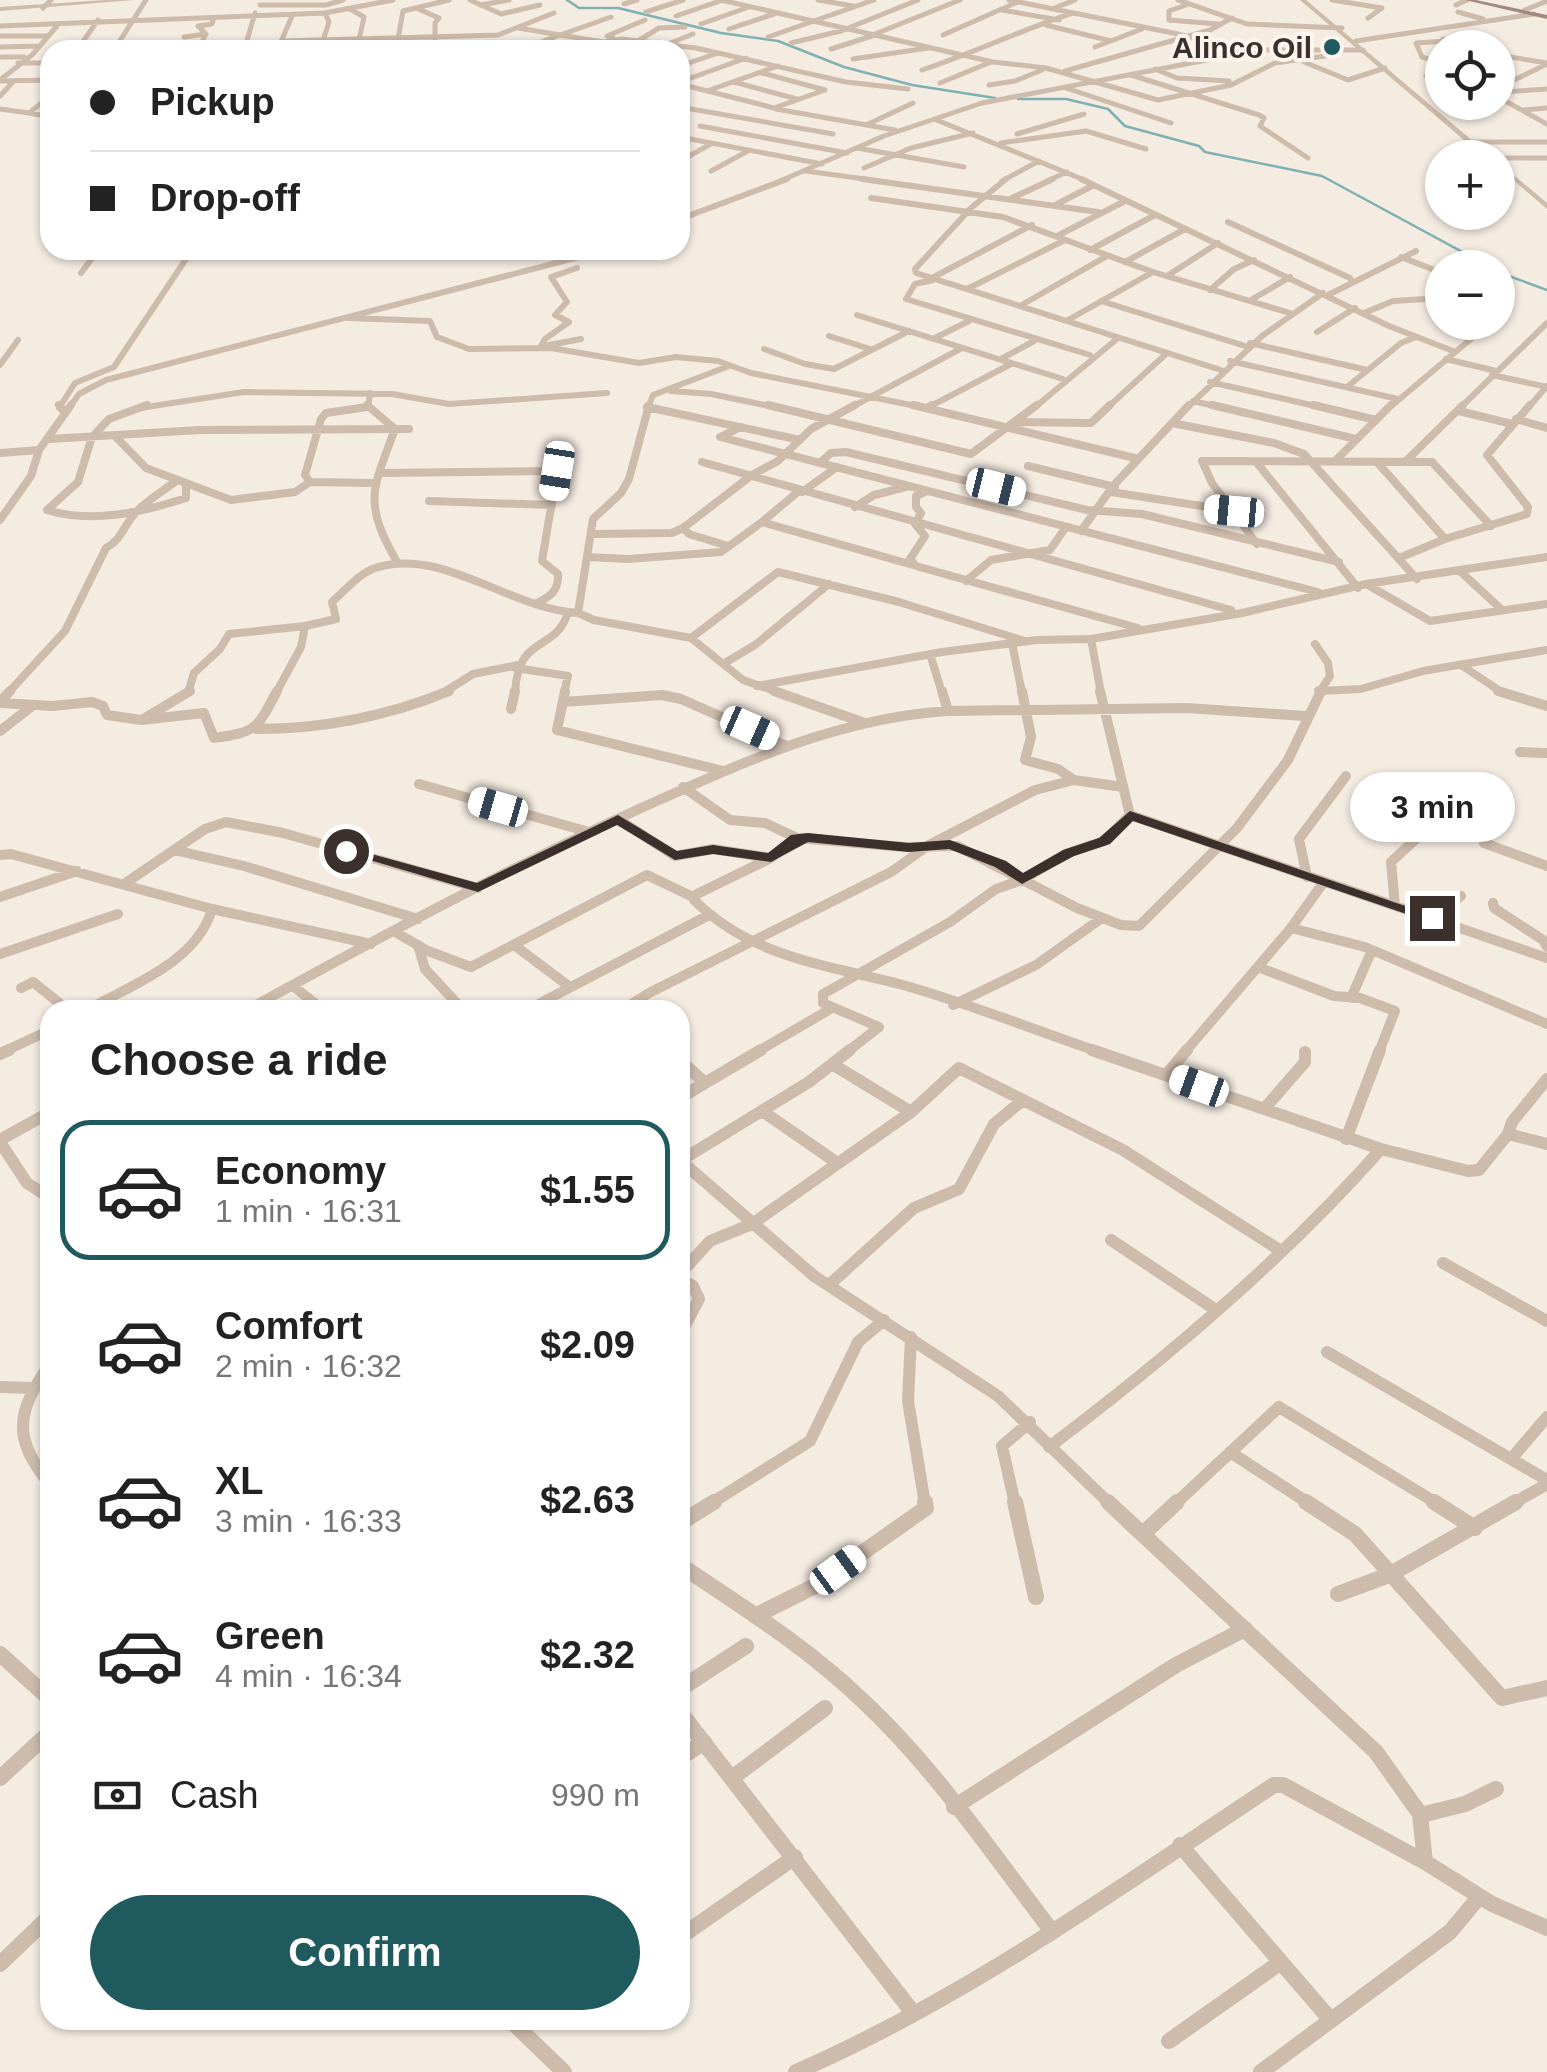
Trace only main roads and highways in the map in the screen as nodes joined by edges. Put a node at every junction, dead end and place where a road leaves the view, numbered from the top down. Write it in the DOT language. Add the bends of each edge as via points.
graph roads {
  1 [pos="1467,0"];
  2 [pos="1547,17"];
  1 -- 2 [label="main road"];
}
